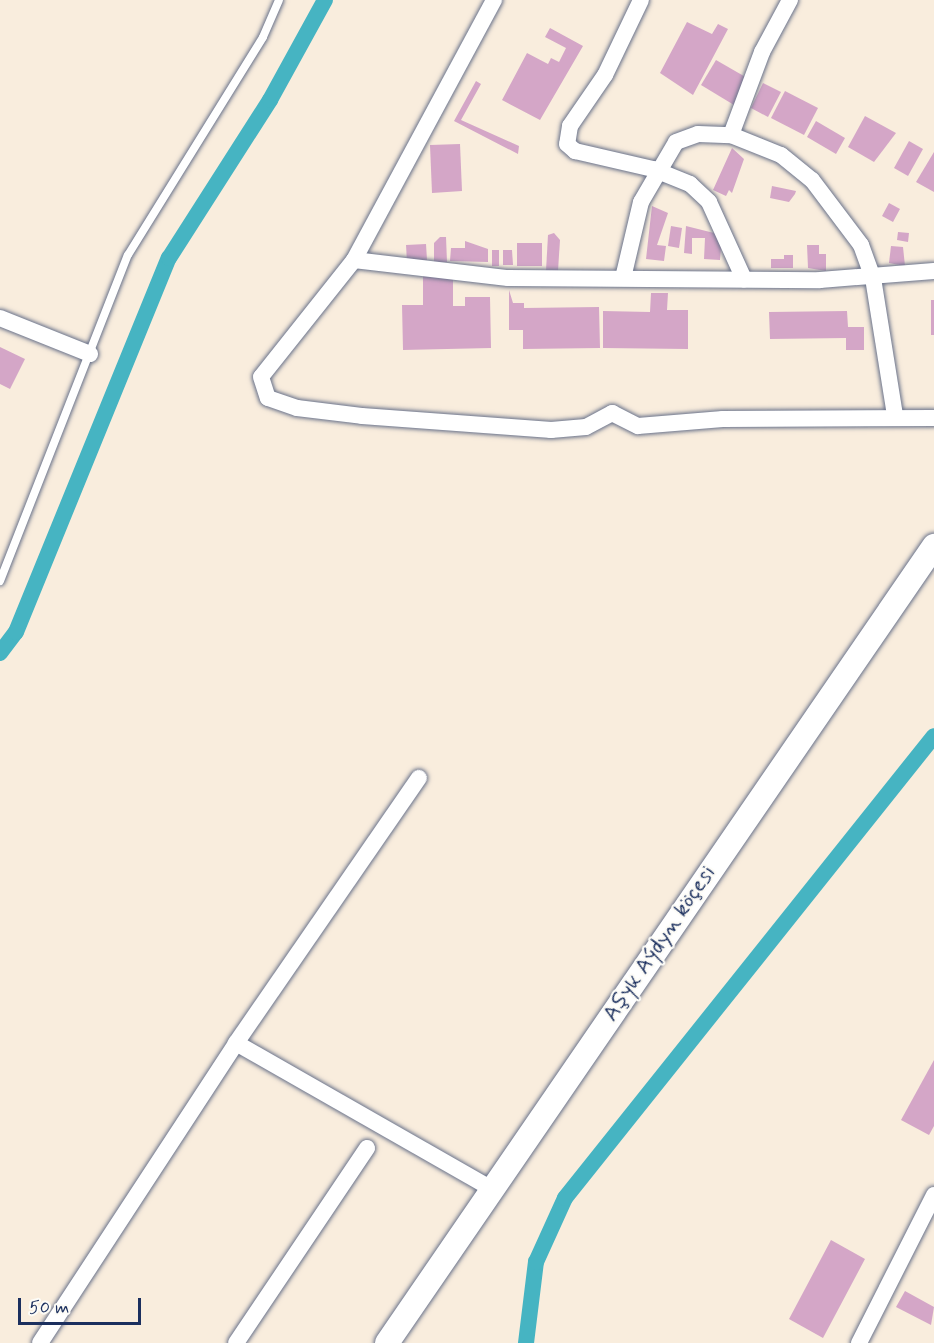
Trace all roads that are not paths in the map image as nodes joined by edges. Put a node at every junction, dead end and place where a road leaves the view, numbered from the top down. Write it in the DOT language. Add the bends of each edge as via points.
graph roads {
  1 [pos="279,0"];
  2 [pos="494,0"];
  3 [pos="641,0"];
  4 [pos="790,0"];
  5 [pos="731,135"];
  6 [pos="656,171"];
  7 [pos="354,260"];
  8 [pos="934,271"];
  9 [pos="623,278"];
  10 [pos="873,278"];
  11 [pos="744,279"];
  12 [pos="0,318"];
  13 [pos="90,354"];
  14 [pos="895,415"];
  15 [pos="934,418"];
  16 [pos="934,546"];
  17 [pos="0,580"];
  18 [pos="419,778"];
  19 [pos="236,1043"];
  20 [pos="367,1148"];
  21 [pos="492,1189"];
  22 [pos="934,1195"];
  23 [pos="40,1343"];
  24 [pos="236,1343"];
  25 [pos="387,1343"];
  26 [pos="859,1343"];
  1 -- 13 [label="lane" via="263,37 128,255"];
  2 -- 7 [label="street"];
  3 -- 6 [label="street" via="605,75 570,126 567,144 575,151"];
  4 -- 5 [label="street" via="762,52"];
  5 -- 6 [label="street" via="698,134 676,142"];
  5 -- 10 [label="street" via="781,156 812,180 843,215"];
  6 -- 9 [label="street" via="641,202"];
  6 -- 11 [label="street" via="690,184 709,202"];
  7 -- 9 [label="street" via="508,278"];
  7 -- 14 [label="street" via="261,377 268,398 362,416 551,430 586,427 612,413 638,426"];
  8 -- 10 [label="street"];
  9 -- 11 [label="street"];
  10 -- 11 [label="street"];
  10 -- 14 [label="street"];
  12 -- 13 [label="street"];
  13 -- 17 [label="lane"];
  14 -- 15 [label="street"];
  16 -- 21 [label="main road, Aşyk Aýdyn köçesi"];
  18 -- 19 [label="street"];
  19 -- 21 [label="street"];
  19 -- 23 [label="street"];
  20 -- 24 [label="street"];
  21 -- 25 [label="main road, Aşyk Aýdyn köçesi"];
  22 -- 26 [label="street"];
}
